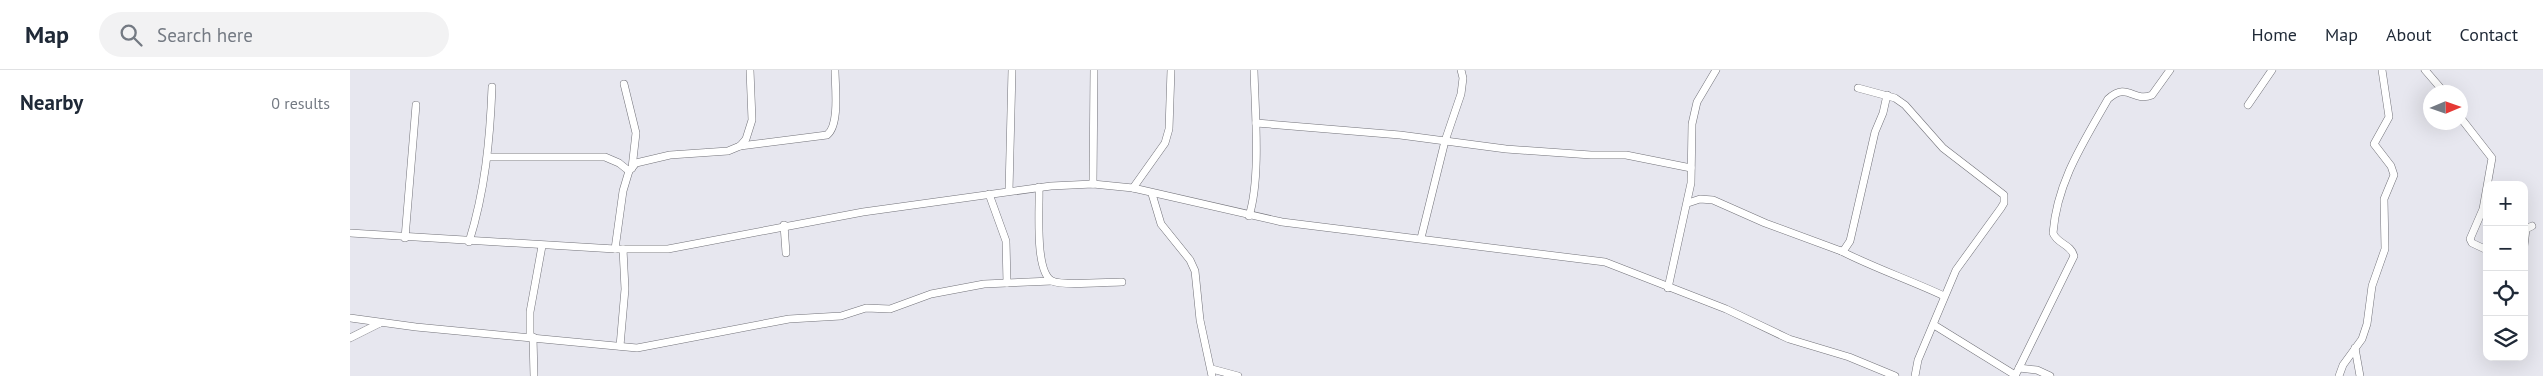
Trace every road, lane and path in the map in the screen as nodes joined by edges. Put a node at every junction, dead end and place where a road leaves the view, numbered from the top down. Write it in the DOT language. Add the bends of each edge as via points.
graph roads {
  1 [pos="750,70"];
  2 [pos="835,70"];
  3 [pos="1012,70"];
  4 [pos="1094,70"];
  5 [pos="1171,70"];
  6 [pos="1254,70"];
  7 [pos="1461,70"];
  8 [pos="1716,70"];
  9 [pos="2170,70"];
  10 [pos="2272,70"];
  11 [pos="2382,70"];
  12 [pos="2425,70"];
  13 [pos="624,84"];
  14 [pos="2438,85"];
  15 [pos="492,87"];
  16 [pos="1858,88"];
  17 [pos="1887,95"];
  18 [pos="416,105"];
  19 [pos="2248,105"];
  20 [pos="1256,124"];
  21 [pos="2468,127"];
  22 [pos="1444,141"];
  23 [pos="740,146"];
  24 [pos="488,157"];
  25 [pos="1691,168"];
  26 [pos="630,170"];
  27 [pos="1093,184"];
  28 [pos="1039,187"];
  29 [pos="1133,188"];
  30 [pos="1008,191"];
  31 [pos="989,194"];
  32 [pos="1152,194"];
  33 [pos="1688,203"];
  34 [pos="1249,216"];
  35 [pos="784,225"];
  36 [pos="2532,226"];
  37 [pos="2528,228"];
  38 [pos="350,233"];
  39 [pos="405,238"];
  40 [pos="1421,238"];
  41 [pos="1850,241"];
  42 [pos="469,242"];
  43 [pos="542,246"];
  44 [pos="2483,248"];
  45 [pos="614,249"];
  46 [pos="623,249"];
  47 [pos="1841,251"];
  48 [pos="786,253"];
  49 [pos="1854,258"];
  50 [pos="1052,281"];
  51 [pos="1122,282"];
  52 [pos="1007,283"];
  53 [pos="1668,288"];
  54 [pos="1944,296"];
  55 [pos="350,318"];
  56 [pos="380,323"];
  57 [pos="1934,325"];
  58 [pos="531,337"];
  59 [pos="350,338"];
  60 [pos="620,346"];
  61 [pos="2355,348"];
  62 [pos="2019,368"];
  63 [pos="1212,372"];
  64 [pos="534,376"];
  65 [pos="1238,376"];
  66 [pos="1896,376"];
  67 [pos="1914,376"];
  68 [pos="2015,376"];
  69 [pos="2050,376"];
  70 [pos="2339,376"];
  71 [pos="2360,376"];
  1 -- 23 [label="street" via="752,120 746,139"];
  2 -- 23 [label="street" via="835,117 831,132"];
  3 -- 30 [label="street"];
  4 -- 27 [label="street"];
  5 -- 29 [label="street" via="1166,143"];
  6 -- 20 [label="street"];
  7 -- 22 [label="street" via="1460,94"];
  8 -- 25 [label="street" via="1697,102 1691,137"];
  9 -- 62 [label="street" via="2152,95 2143,97 2122,90 2108,99 2071,164 2061,189 2053,233 2070,247 2074,256"];
  10 -- 19 [label="street"];
  11 -- 61 [label="street" via="2388,117 2374,144 2394,174 2384,199 2384,254 2372,286 2367,324"];
  12 -- 14 [label="street"];
  13 -- 26 [label="street" via="636,133"];
  15 -- 24 [label="street"];
  16 -- 17 [label="street"];
  17 -- 41 [label="street" via="1875,132"];
  17 -- 54 [label="street" via="1905,105 1943,148 2005,199 1961,263"];
  18 -- 39 [label="street"];
  20 -- 22 [label="street"];
  20 -- 34 [label="street"];
  21 -- 44 [label="street" via="2492,158 2483,209 2470,239"];
  22 -- 25 [label="street" via="1634,156"];
  22 -- 40 [label="street"];
  23 -- 26 [label="street" via="728,151 647,159 636,163"];
  24 -- 26 [label="street" via="605,157"];
  24 -- 42 [label="street"];
  25 -- 33 [label="street"];
  26 -- 45 [label="street"];
  27 -- 28 [label="street"];
  27 -- 29 [label="street"];
  28 -- 30 [label="street"];
  28 -- 50 [label="street" via="1042,264"];
  29 -- 32 [label="street"];
  30 -- 31 [label="street"];
  31 -- 35 [label="street"];
  31 -- 52 [label="street" via="1006,240"];
  32 -- 34 [label="street"];
  32 -- 63 [label="street" via="1165,231 1190,260 1195,271 1200,320"];
  33 -- 47 [label="street" via="1700,199 1713,200"];
  33 -- 53 [label="street"];
  34 -- 40 [label="street"];
  35 -- 46 [label="street" via="668,249"];
  35 -- 48 [label="street"];
  36 -- 37 [label="street"];
  38 -- 39 [label="street"];
  39 -- 42 [label="street"];
  40 -- 53 [label="street" via="1594,260"];
  41 -- 47 [label="street"];
  41 -- 49 [label="street"];
  42 -- 43 [label="street"];
  43 -- 45 [label="street"];
  43 -- 58 [label="street" via="530,312"];
  45 -- 46 [label="street"];
  46 -- 60 [label="street" via="625,289"];
  47 -- 49 [label="street"];
  49 -- 54 [label="street"];
  50 -- 51 [label="street" via="1063,284"];
  50 -- 52 [label="street"];
  52 -- 60 [label="street" via="931,294 890,309 866,308 841,316 789,319 645,347"];
  53 -- 66 [label="street" via="1726,309 1789,339 1850,357"];
  54 -- 57 [label="street"];
  55 -- 56 [label="street"];
  56 -- 58 [label="street"];
  56 -- 59 [label="street"];
  57 -- 67 [label="street"];
  57 -- 68 [label="street"];
  58 -- 60 [label="street" via="573,344"];
  58 -- 64 [label="street"];
  61 -- 70 [label="street"];
  61 -- 71 [label="street"];
  62 -- 68 [label="street"];
  62 -- 69 [label="street" via="2037,370"];
  63 -- 65 [label="street"];
}
